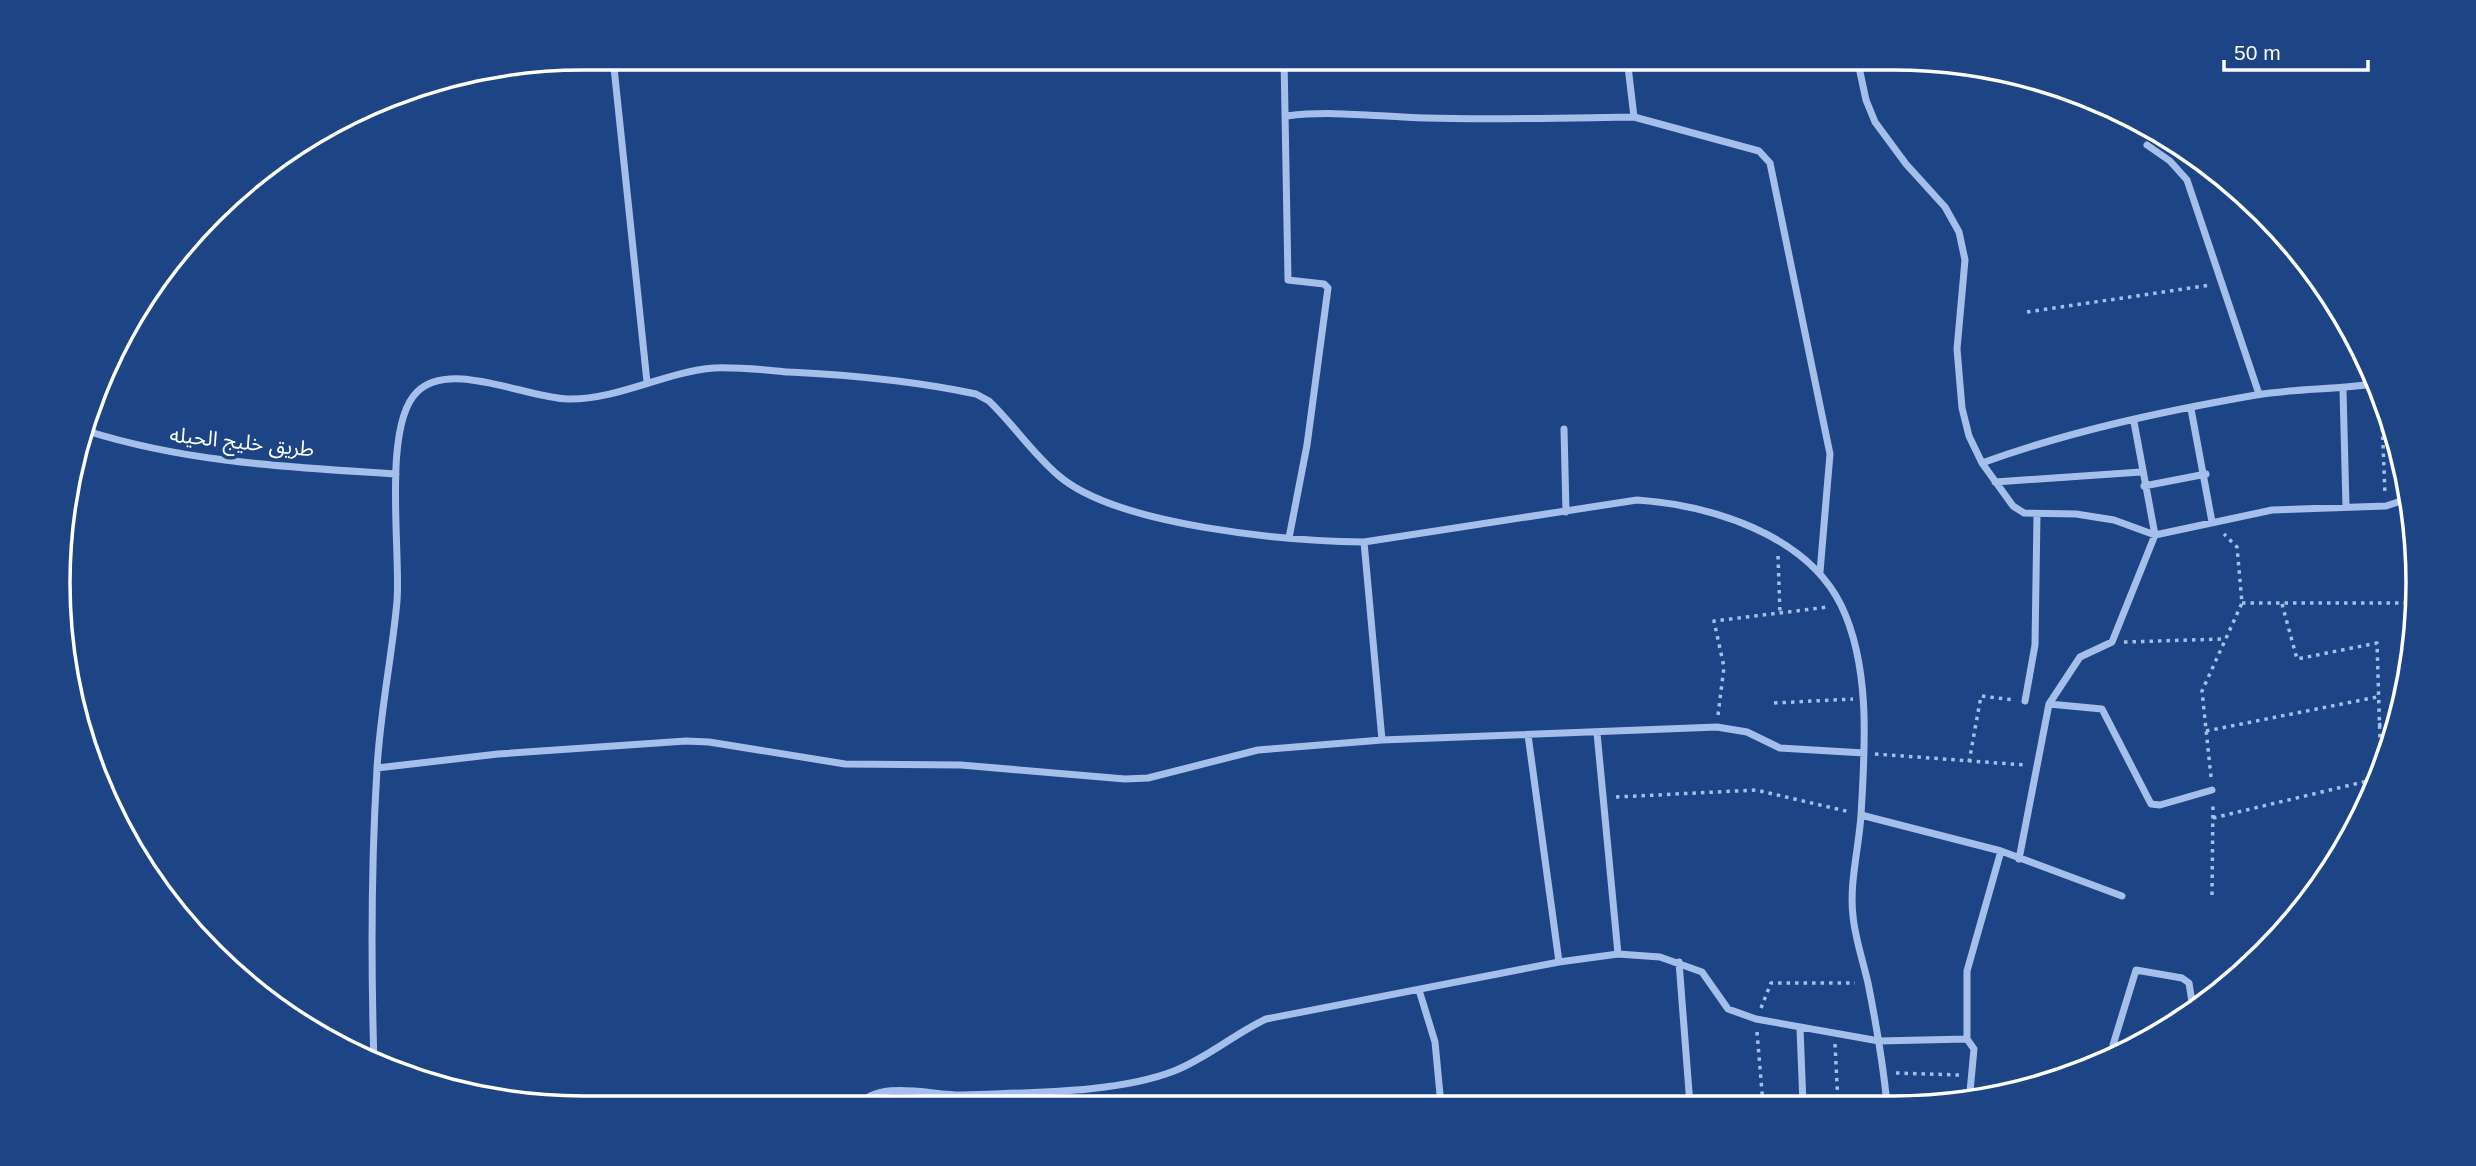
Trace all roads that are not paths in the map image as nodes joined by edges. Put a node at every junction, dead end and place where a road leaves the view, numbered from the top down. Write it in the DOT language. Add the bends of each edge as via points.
graph roads {
  1 [pos="613,70"];
  2 [pos="1285,70"];
  3 [pos="1628,70"];
  4 [pos="1860,70"];
  5 [pos="1287,116"];
  6 [pos="1634,117"];
  7 [pos="2147,145"];
  8 [pos="647,382"];
  9 [pos="2366,385"];
  10 [pos="2343,390"];
  11 [pos="2259,394"];
  12 [pos="2191,409"];
  13 [pos="2134,422"];
  14 [pos="1564,429"];
  15 [pos="93,432"];
  16 [pos="1982,463"];
  17 [pos="2141,472"];
  18 [pos="396,474"];
  19 [pos="2206,474"];
  20 [pos="1995,482"];
  21 [pos="2144,486"];
  22 [pos="2399,502"];
  23 [pos="2346,507"];
  24 [pos="1566,512"];
  25 [pos="2037,514"];
  26 [pos="2212,523"];
  27 [pos="2155,535"];
  28 [pos="1289,538"];
  29 [pos="1364,542"];
  30 [pos="1820,572"];
  31 [pos="2025,701"];
  32 [pos="2049,704"];
  33 [pos="1597,733"];
  34 [pos="1528,735"];
  35 [pos="1382,740"];
  36 [pos="1864,753"];
  37 [pos="377,768"];
  38 [pos="2212,790"];
  39 [pos="1861,815"];
  40 [pos="2001,851"];
  41 [pos="2019,859"];
  42 [pos="2122,896"];
  43 [pos="1618,954"];
  44 [pos="1559,962"];
  45 [pos="1679,962"];
  46 [pos="1419,990"];
  47 [pos="2192,1000"];
  48 [pos="1800,1028"];
  49 [pos="1967,1039"];
  50 [pos="1879,1041"];
  51 [pos="2113,1045"];
  52 [pos="374,1051"];
  53 [pos="1970,1090"];
  54 [pos="874,1096"];
  55 [pos="1441,1096"];
  56 [pos="1689,1096"];
  57 [pos="1803,1096"];
  58 [pos="1886,1096"];
  1 -- 8 [label="street"];
  2 -- 5 [label="street"];
  3 -- 6 [label="street"];
  4 -- 16 [label="street" via="1875,122 1945,207 1959,232 1965,260 1957,348 1962,408"];
  5 -- 6 [label="street" via="1334,112 1472,119"];
  5 -- 28 [label="street" via="1288,280 1328,288"];
  6 -- 30 [label="street" via="1759,151 1770,163 1830,454"];
  7 -- 11 [label="street" via="2187,180"];
  8 -- 18 [label="street" via="613,394 570,399 457,377 434,380 416,392 405,413"];
  8 -- 28 [label="street" via="713,368 826,374 976,394 989,401 1059,476 1091,497 1203,527"];
  9 -- 10 [label="street"];
  10 -- 11 [label="street"];
  10 -- 23 [label="street"];
  11 -- 12 [label="street"];
  12 -- 13 [label="street"];
  12 -- 19 [label="street"];
  13 -- 16 [label="street" via="2051,438"];
  13 -- 17 [label="street"];
  14 -- 24 [label="street"];
  15 -- 18 [label="street, طريق خليج الحيله" via="142,448 246,463"];
  16 -- 20 [label="street"];
  17 -- 20 [label="street"];
  17 -- 21 [label="street"];
  18 -- 37 [label="street" via="397,599"];
  19 -- 21 [label="street"];
  19 -- 26 [label="street"];
  20 -- 25 [label="street" via="2013,506"];
  21 -- 27 [label="street"];
  22 -- 23 [label="street"];
  23 -- 26 [label="street" via="2272,510"];
  24 -- 29 [label="street"];
  24 -- 30 [label="street" via="1637,500 1682,503 1728,517 1777,540"];
  25 -- 27 [label="street" via="2114,520"];
  25 -- 31 [label="street" via="2035,645"];
  26 -- 27 [label="street"];
  27 -- 32 [label="street" via="2112,642 2080,657"];
  28 -- 29 [label="street"];
  29 -- 35 [label="street"];
  30 -- 36 [label="street" via="1841,606 1855,653"];
  32 -- 38 [label="street" via="2102,709 2151,804"];
  32 -- 41 [label="street"];
  33 -- 34 [label="street"];
  33 -- 36 [label="street" via="1717,727 1747,732 1780,748"];
  33 -- 43 [label="street"];
  34 -- 35 [label="street"];
  34 -- 44 [label="street"];
  35 -- 37 [label="street" via="1258,750 1148,778 961,765 845,764 686,741"];
  36 -- 39 [label="street"];
  37 -- 52 [label="street"];
  39 -- 40 [label="street"];
  39 -- 50 [label="street" via="1852,914"];
  40 -- 41 [label="street"];
  40 -- 49 [label="street" via="1967,971"];
  41 -- 42 [label="street"];
  43 -- 44 [label="street"];
  43 -- 45 [label="street"];
  44 -- 46 [label="street"];
  45 -- 48 [label="street" via="1702,972 1728,1009"];
  45 -- 56 [label="street"];
  46 -- 54 [label="street" via="1266,1019 1209,1054 1137,1081 1045,1092 940,1095 898,1090"];
  46 -- 55 [label="street" via="1439,1065"];
  47 -- 51 [label="street" via="2189,983 2182,978 2136,970"];
  48 -- 50 [label="street"];
  48 -- 57 [label="street"];
  49 -- 50 [label="street"];
  49 -- 53 [label="street" via="1974,1049"];
  50 -- 58 [label="street"];
}
